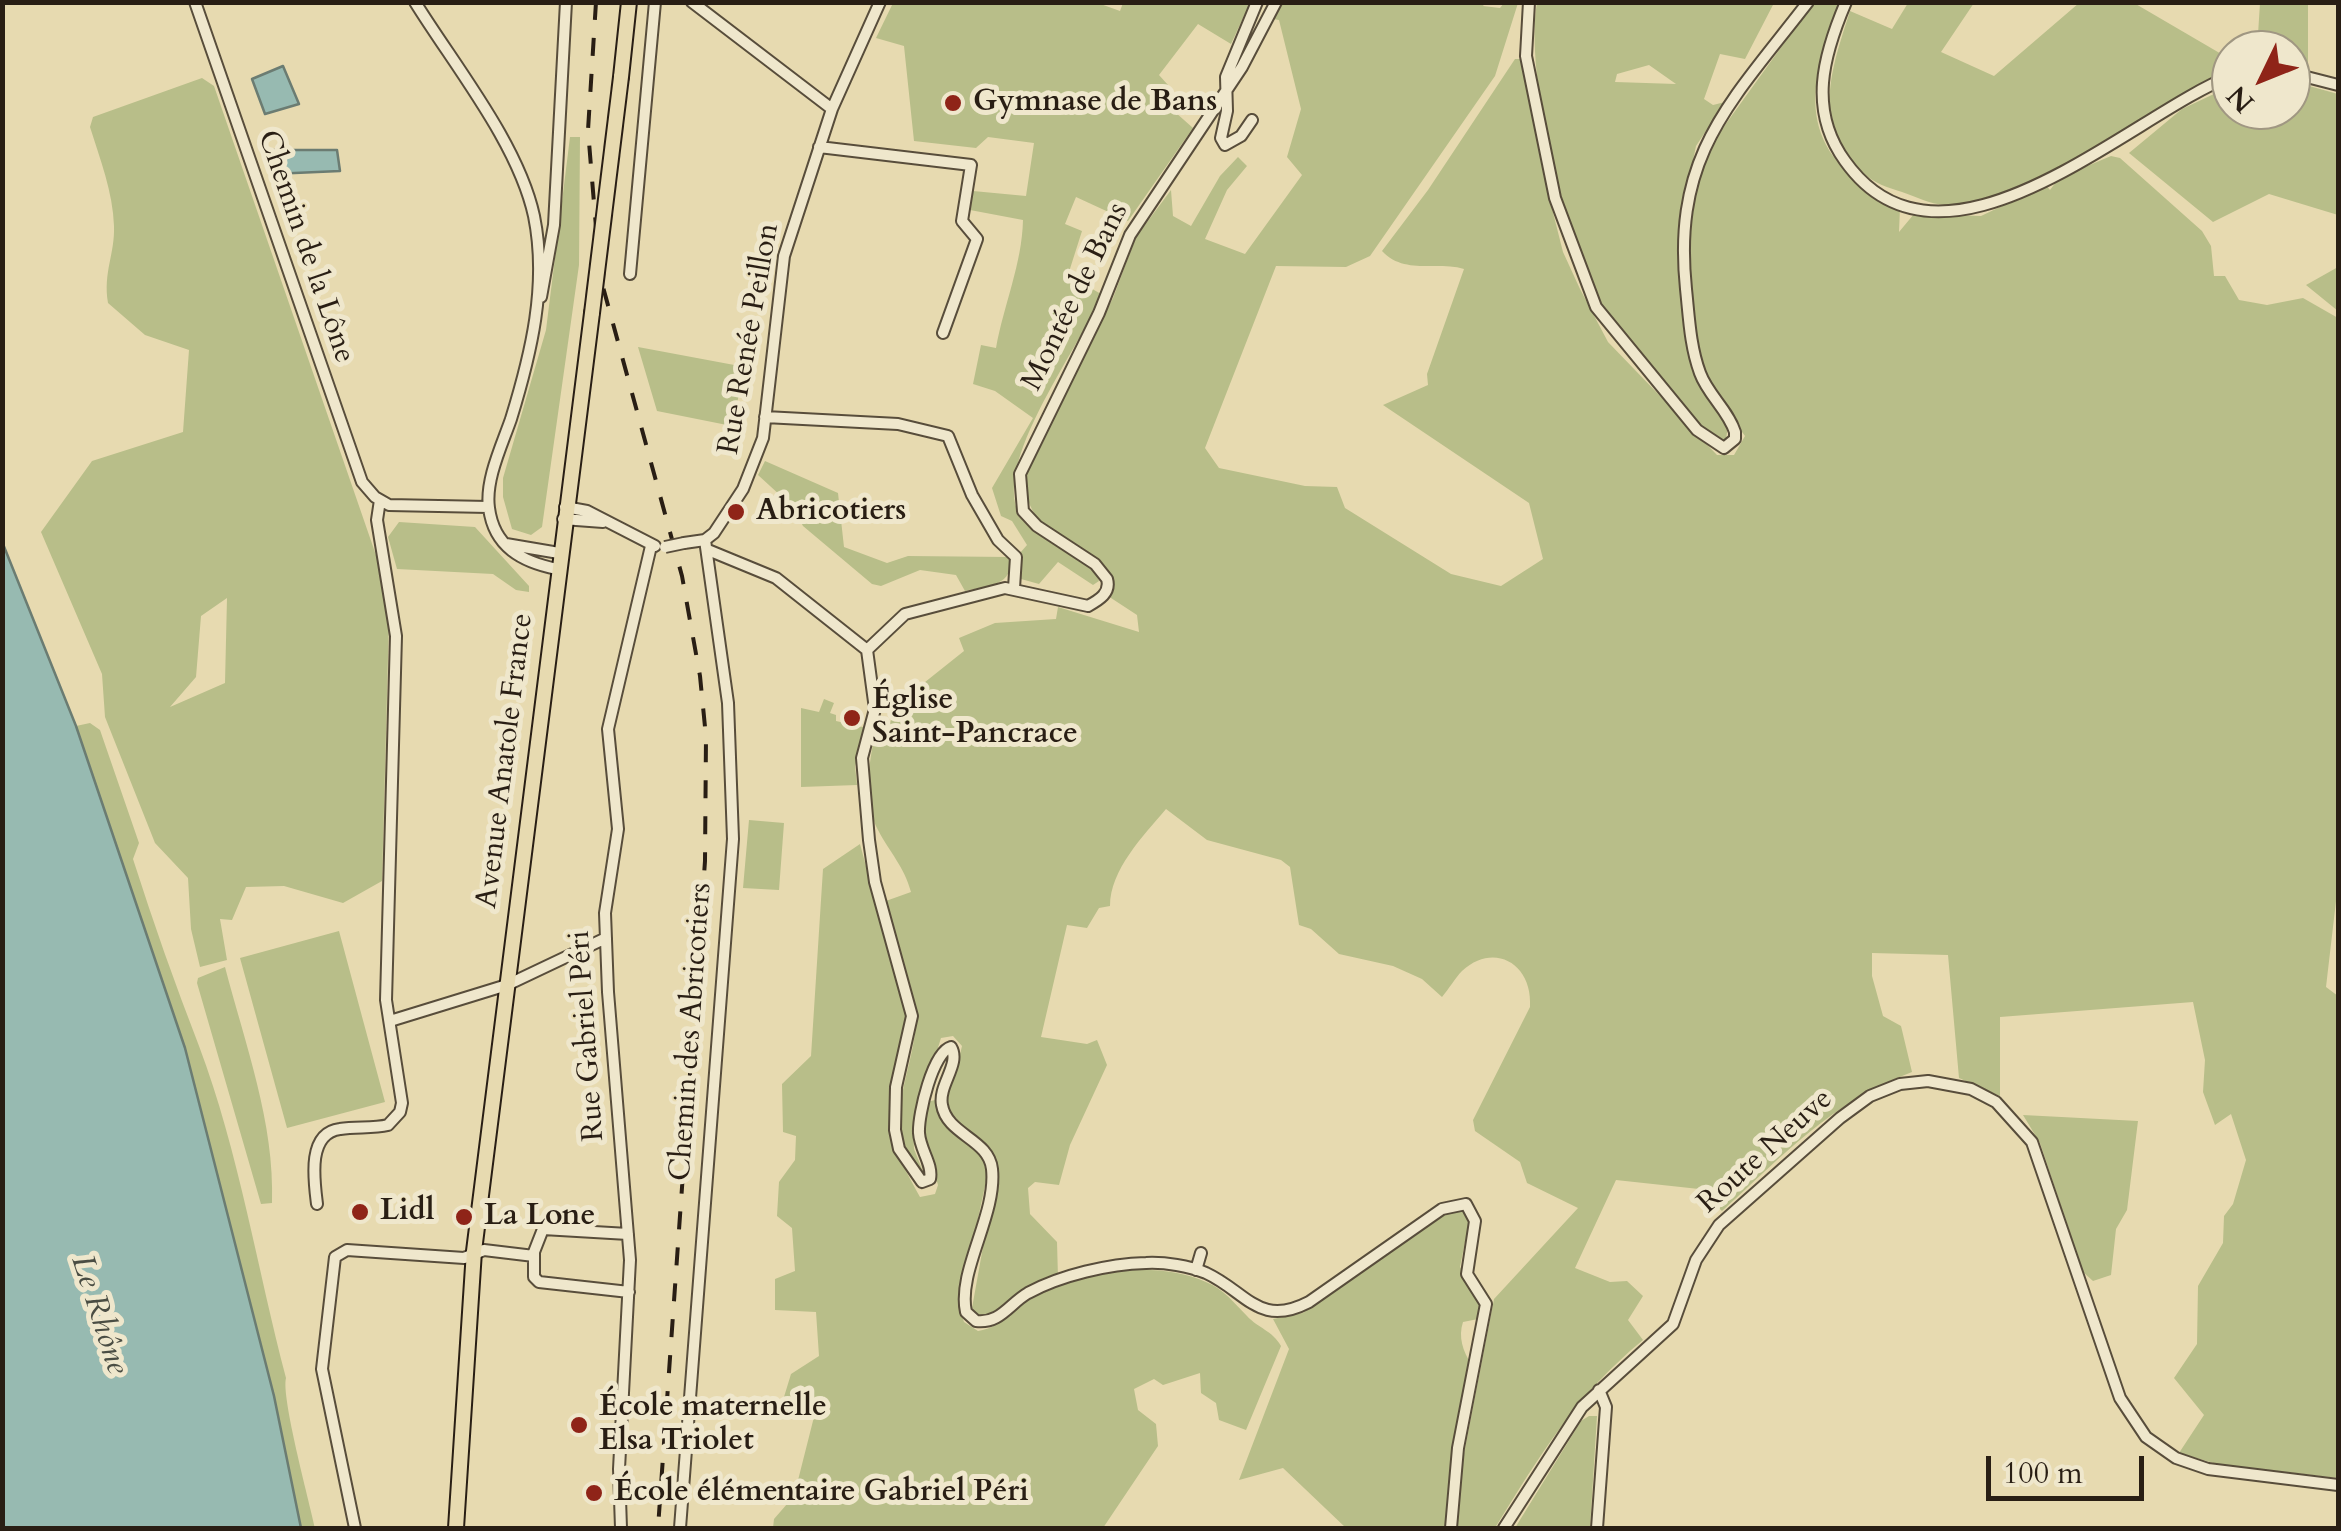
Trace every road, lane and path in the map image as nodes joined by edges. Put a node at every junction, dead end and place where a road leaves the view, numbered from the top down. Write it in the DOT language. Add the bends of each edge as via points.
graph roads {
  1 [pos="195,2"];
  2 [pos="415,2"];
  3 [pos="566,2"];
  4 [pos="629,2"];
  5 [pos="655,2"];
  6 [pos="692,2"];
  7 [pos="880,2"];
  8 [pos="1257,2"];
  9 [pos="1276,2"];
  10 [pos="1529,2"];
  11 [pos="1808,2"];
  12 [pos="1846,2"];
  13 [pos="2311,78"];
  14 [pos="2338,85"];
  15 [pos="1228,86"];
  16 [pos="2211,88"];
  17 [pos="832,108"];
  18 [pos="1252,120"];
  19 [pos="819,148"];
  20 [pos="556,192"];
  21 [pos="533,213"];
  22 [pos="554,225"];
  23 [pos="536,230"];
  24 [pos="630,274"];
  25 [pos="538,308"];
  26 [pos="944,332"];
  27 [pos="766,418"];
  28 [pos="380,500"];
  29 [pos="488,507"];
  30 [pos="564,513"];
  31 [pos="706,545"];
  32 [pos="651,546"];
  33 [pos="558,561"];
  34 [pos="1014,588"];
  35 [pos="867,650"];
  36 [pos="606,938"];
  37 [pos="507,984"];
  38 [pos="390,1020"];
  39 [pos="317,1204"];
  40 [pos="628,1234"];
  41 [pos="474,1251"];
  42 [pos="1200,1252"];
  43 [pos="534,1256"];
  44 [pos="1196,1270"];
  45 [pos="629,1292"];
  46 [pos="1599,1390"];
  47 [pos="2338,1486"];
  48 [pos="355,1528"];
  49 [pos="456,1528"];
  50 [pos="621,1528"];
  51 [pos="680,1528"];
  52 [pos="1451,1528"];
  53 [pos="1504,1528"];
  54 [pos="1597,1528"];
  1 -- 28 [label="street, Chemin de la Lône" via="351,457"];
  2 -- 21 [label="street" via="501,138"];
  3 -- 20 [label="street"];
  4 -- 30 [label="main road, Avenue Anatole France, bridge"];
  5 -- 24 [label="street"];
  6 -- 17 [label="street"];
  7 -- 17 [label="street, Rue Renée Peillon"];
  8 -- 15 [label="street"];
  9 -- 15 [label="street, Montée de Bans"];
  10 -- 11 [label="street" via="1526,56 1555,198 1596,308 1697,430 1724,448 1735,432 1692,347 1682,250 1690,187 1710,133"];
  12 -- 16 [label="street" via="1825,62 1823,108 1840,154 1879,193 1932,210 1982,207 2114,146"];
  13 -- 14 [label="street"];
  15 -- 18 [label="street" via="1225,145"];
  15 -- 34 [label="street, Montée de Bans" via="1130,235 1020,474 1024,511 1096,564 1107,579 1106,592 1088,606"];
  17 -- 19 [label="street, Rue Renée Peillon"];
  19 -- 26 [label="street" via="970,166 962,221 978,239"];
  19 -- 27 [label="street, Rue Renée Peillon" via="784,256"];
  20 -- 21 [label="street"];
  20 -- 22 [label="street"];
  21 -- 23 [label="street"];
  22 -- 23 [label="street"];
  22 -- 25 [label="street"];
  23 -- 25 [label="street"];
  25 -- 29 [label="street"];
  27 -- 31 [label="street, Rue Renée Peillon" via="743,489"];
  27 -- 34 [label="street" via="898,424 948,436 987,520 1016,557"];
  28 -- 29 [label="street" via="406,507"];
  28 -- 38 [label="street" via="377,520 396,636"];
  29 -- 33 [label="street" via="503,543"];
  30 -- 32 [label="street" via="604,522"];
  30 -- 33 [label="main road, Avenue Anatole France"];
  31 -- 32 [label="street, bridge"];
  31 -- 35 [label="street" via="776,578"];
  31 -- 51 [label="street, Chemin des Abricotiers" via="728,703 733,839"];
  32 -- 36 [label="street, Rue Gabriel Péri" via="608,729 618,830"];
  33 -- 37 [label="main road, Avenue Anatole France"];
  34 -- 35 [label="street" via="906,614"];
  35 -- 44 [label="street" via="875,709 862,758 867,820 875,882 912,1016 896,1087 895,1130 915,1176 930,1180 920,1118 940,1055 951,1047 944,1113 992,1166 966,1312 976,1322 990,1321 1030,1292 1113,1265 1151,1262"];
  36 -- 37 [label="street"];
  36 -- 40 [label="street, Rue Gabriel Péri"];
  37 -- 38 [label="street"];
  37 -- 41 [label="main road, Avenue Anatole France"];
  38 -- 39 [label="street" via="400,1112 388,1124 336,1129 322,1138"];
  40 -- 43 [label="street" via="544,1229"];
  40 -- 45 [label="street, Rue Gabriel Péri"];
  41 -- 43 [label="street"];
  41 -- 48 [label="street" via="464,1258 347,1250 333,1262 322,1369"];
  41 -- 49 [label="main road, Avenue Anatole France"];
  42 -- 44 [label="street"];
  43 -- 45 [label="street" via="539,1282"];
  44 -- 52 [label="street" via="1261,1309 1288,1311 1442,1208 1456,1202 1470,1207 1475,1221 1467,1274 1486,1304 1458,1448"];
  45 -- 50 [label="street, Rue Gabriel Péri"];
  46 -- 47 [label="street, Route Neuve" via="1673,1324 1696,1260 1719,1225 1840,1118 1900,1084 1950,1082 1996,1102 2032,1142 2120,1398 2146,1437 2208,1469"];
  46 -- 53 [label="street, Route Neuve"];
  46 -- 54 [label="street" via="1606,1408"];
}
